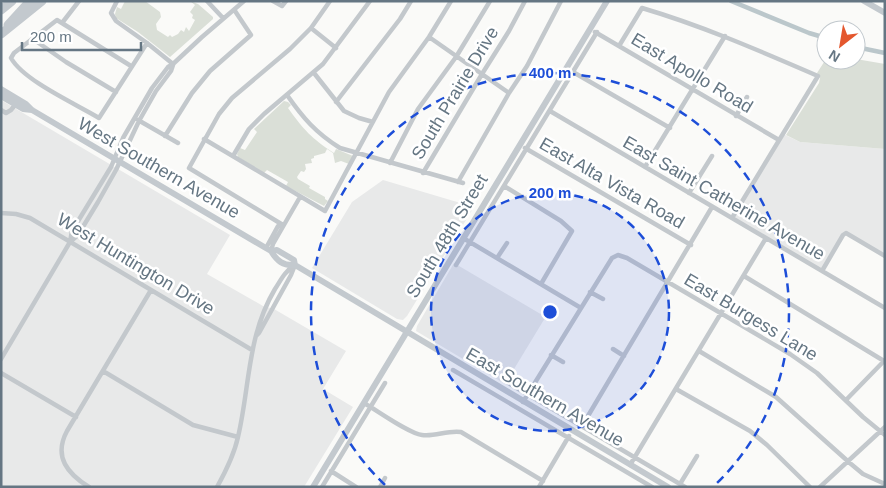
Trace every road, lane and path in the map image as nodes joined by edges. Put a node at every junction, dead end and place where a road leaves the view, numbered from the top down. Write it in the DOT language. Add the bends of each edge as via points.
graph roads {
  1 [pos="12,1"];
  2 [pos="30,1"];
  3 [pos="42,1"];
  4 [pos="79,1"];
  5 [pos="117,1"];
  6 [pos="207,1"];
  7 [pos="244,1"];
  8 [pos="273,1"];
  9 [pos="286,1"];
  10 [pos="330,1"];
  11 [pos="370,1"];
  12 [pos="411,1"];
  13 [pos="452,1"];
  14 [pos="490,1"];
  15 [pos="525,1"];
  16 [pos="561,1"];
  17 [pos="607,1"];
  18 [pos="864,1"];
  19 [pos="1,10"];
  20 [pos="235,11"];
  21 [pos="885,13"];
  22 [pos="223,18"];
  23 [pos="62,23"];
  24 [pos="311,28"];
  25 [pos="593,30"];
  26 [pos="1,33"];
  27 [pos="724,36"];
  28 [pos="429,37"];
  29 [pos="33,38"];
  30 [pos="147,42"];
  31 [pos="619,46"];
  32 [pos="336,48"];
  33 [pos="456,56"];
  34 [pos="173,64"];
  35 [pos="131,66"];
  36 [pos="574,72"];
  37 [pos="314,73"];
  38 [pos="482,74"];
  39 [pos="1,89"];
  40 [pos="693,90"];
  41 [pos="116,92"];
  42 [pos="509,93"];
  43 [pos="1,96"];
  44 [pos="287,96"];
  45 [pos="748,96"];
  46 [pos="336,102"];
  47 [pos="15,104"];
  48 [pos="1,110"];
  49 [pos="32,110"];
  50 [pos="550,111"];
  51 [pos="736,116"];
  52 [pos="137,120"];
  53 [pos="373,122"];
  54 [pos="670,128"];
  55 [pos="165,136"];
  56 [pos="204,139"];
  57 [pos="779,140"];
  58 [pos="178,143"];
  59 [pos="523,147"];
  60 [pos="357,152"];
  61 [pos="233,156"];
  62 [pos="712,156"];
  63 [pos="117,160"];
  64 [pos="390,163"];
  65 [pos="645,167"];
  66 [pos="423,173"];
  67 [pos="504,186"];
  68 [pos="689,193"];
  69 [pos="300,197"];
  70 [pos="712,207"];
  71 [pos="1,213"];
  72 [pos="732,218"];
  73 [pos="283,224"];
  74 [pos="276,238"];
  75 [pos="463,238"];
  76 [pos="766,238"];
  77 [pos="70,242"];
  78 [pos="470,242"];
  79 [pos="506,243"];
  80 [pos="690,245"];
  81 [pos="269,250"];
  82 [pos="280,252"];
  83 [pos="885,256"];
  84 [pos="497,258"];
  85 [pos="294,265"];
  86 [pos="456,265"];
  87 [pos="822,271"];
  88 [pos="744,276"];
  89 [pos="668,283"];
  90 [pos="541,284"];
  91 [pos="151,290"];
  92 [pos="590,292"];
  93 [pos="602,299"];
  94 [pos="581,308"];
  95 [pos="885,308"];
  96 [pos="721,314"];
  97 [pos="406,332"];
  98 [pos="613,349"];
  99 [pos="252,350"];
  100 [pos="699,352"];
  101 [pos="551,355"];
  102 [pos="624,356"];
  103 [pos="1,359"];
  104 [pos="884,361"];
  105 [pos="563,362"];
  106 [pos="454,370"];
  107 [pos="103,371"];
  108 [pos="1,372"];
  109 [pos="505,381"];
  110 [pos="385,383"];
  111 [pos="676,389"];
  112 [pos="528,394"];
  113 [pos="846,400"];
  114 [pos="523,402"];
  115 [pos="364,403"];
  116 [pos="370,407"];
  117 [pos="76,417"];
  118 [pos="582,426"];
  119 [pos="885,427"];
  120 [pos="572,430"];
  121 [pos="882,433"];
  122 [pos="238,437"];
  123 [pos="568,438"];
  124 [pos="697,456"];
  125 [pos="635,458"];
  126 [pos="848,462"];
  127 [pos="630,465"];
  128 [pos="331,471"];
  129 [pos="385,478"];
  130 [pos="543,481"];
  131 [pos="885,484"];
  132 [pos="682,486"];
  133 [pos="89,487"];
  134 [pos="217,487"];
  135 [pos="313,487"];
  136 [pos="322,487"];
  137 [pos="356,487"];
  138 [pos="380,487"];
  139 [pos="539,487"];
  140 [pos="652,487"];
  141 [pos="668,487"];
  142 [pos="810,487"];
  143 [pos="820,487"];
  1 -- 19 [label="highway"];
  2 -- 26 [label="highway"];
  3 -- 26 [label="highway"];
  4 -- 23 [label="street"];
  5 -- 30 [label="street" via="111,12 116,21"];
  6 -- 22 [label="street"];
  7 -- 20 [label="street"];
  8 -- 9 [label="street" via="282,6"];
  10 -- 24 [label="street"];
  11 -- 32 [label="street"];
  12 -- 46 [label="street"];
  13 -- 28 [label="street"];
  14 -- 33 [label="street"];
  15 -- 38 [label="street, South Prairie Drive"];
  16 -- 42 [label="street"];
  17 -- 25 [label="main road, South 48th Street"];
  18 -- 21 [label="main road"];
  20 -- 22 [label="street"];
  20 -- 55 [label="street" via="251,35 210,71 192,92"];
  22 -- 34 [label="street"];
  23 -- 29 [label="street" via="57,20"];
  23 -- 35 [label="street"];
  24 -- 32 [label="street"];
  24 -- 56 [label="street" via="278,61 232,98"];
  25 -- 31 [label="street, East Apollo Road"];
  25 -- 36 [label="street, South 48th Street"];
  25 -- 59 [label="main road, South 48th Street"];
  27 -- 31 [label="street" via="642,8"];
  27 -- 40 [label="street"];
  27 -- 57 [label="street" via="818,76"];
  28 -- 33 [label="street"];
  28 -- 53 [label="street" via="389,92"];
  29 -- 41 [label="street"];
  29 -- 41 [label="street" via="11,58 28,75 99,118"];
  30 -- 34 [label="street"];
  30 -- 35 [label="street"];
  31 -- 40 [label="street, East Apollo Road"];
  32 -- 37 [label="street"];
  33 -- 38 [label="street"];
  33 -- 64 [label="street" via="418,109"];
  34 -- 52 [label="street" via="152,88"];
  35 -- 41 [label="street"];
  36 -- 50 [label="street, South 48th Street"];
  36 -- 54 [label="street"];
  37 -- 44 [label="street"];
  37 -- 46 [label="street"];
  38 -- 42 [label="street"];
  38 -- 66 [label="street, South Prairie Drive"];
  39 -- 49 [label="main road, West Southern Avenue"];
  40 -- 51 [label="street, East Apollo Road"];
  40 -- 54 [label="street"];
  42 -- 66 [label="street" via="460,183"];
  43 -- 47 [label="main road, West Southern Avenue"];
  44 -- 60 [label="street" via="325,138 340,148"];
  44 -- 61 [label="street" via="248,129"];
  45 -- 51 [label="street"];
  46 -- 53 [label="street" via="344,110"];
  47 -- 48 [label="street" via="6,113"];
  47 -- 49 [label="main road, West Southern Avenue"];
  49 -- 63 [label="main road, West Southern Avenue"];
  50 -- 59 [label="street, South 48th Street"];
  50 -- 65 [label="street, East Saint Catherine Avenue"];
  51 -- 57 [label="street, East Apollo Road"];
  52 -- 55 [label="street"];
  52 -- 63 [label="street"];
  52 -- 63 [label="street" via="123,138"];
  53 -- 60 [label="street"];
  54 -- 65 [label="street"];
  55 -- 58 [label="street"];
  56 -- 61 [label="street"];
  56 -- 73 [label="street" via="189,168"];
  57 -- 72 [label="street"];
  59 -- 67 [label="street, South 48th Street"];
  59 -- 75 [label="main road, South 48th Street"];
  59 -- 80 [label="street, East Alta Vista Road"];
  60 -- 64 [label="street"];
  60 -- 69 [label="street" via="324,211"];
  61 -- 69 [label="street"];
  62 -- 68 [label="street"];
  63 -- 77 [label="street" via="78,235"];
  63 -- 81 [label="main road, West Southern Avenue"];
  64 -- 66 [label="street"];
  65 -- 68 [label="street, East Saint Catherine Avenue"];
  67 -- 78 [label="street, South 48th Street"];
  67 -- 90 [label="street" via="572,230"];
  68 -- 70 [label="street, East Saint Catherine Avenue"];
  69 -- 73 [label="street"];
  70 -- 72 [label="street, East Saint Catherine Avenue"];
  70 -- 80 [label="street"];
  71 -- 77 [label="street, West Huntington Drive" via="30,218"];
  72 -- 76 [label="street, East Saint Catherine Avenue"];
  73 -- 74 [label="street"];
  73 -- 81 [label="street" via="278,226"];
  74 -- 81 [label="street"];
  74 -- 82 [label="street"];
  75 -- 78 [label="street"];
  75 -- 97 [label="main road, South 48th Street"];
  76 -- 87 [label="street, East Saint Catherine Avenue"];
  76 -- 88 [label="street"];
  77 -- 91 [label="street, West Huntington Drive"];
  77 -- 103 [label="street"];
  78 -- 84 [label="street"];
  78 -- 86 [label="street, South 48th Street"];
  79 -- 84 [label="street"];
  80 -- 89 [label="street"];
  81 -- 82 [label="main road"];
  81 -- 85 [label="main road, West Southern Avenue" via="286,266"];
  82 -- 85 [label="main road, West Southern Avenue" via="294,260"];
  83 -- 87 [label="street" via="846,234"];
  84 -- 90 [label="street"];
  85 -- 97 [label="main road, West Southern Avenue"];
  85 -- 99 [label="street" via="286,271 271,296 258,324"];
  87 -- 95 [label="street, East Saint Catherine Avenue"];
  88 -- 96 [label="street"];
  88 -- 104 [label="street"];
  89 -- 92 [label="street, East Burgess Lane" via="618,255 612,258"];
  89 -- 96 [label="street, East Burgess Lane"];
  89 -- 102 [label="street"];
  90 -- 94 [label="street"];
  91 -- 99 [label="street, West Huntington Drive"];
  91 -- 107 [label="street"];
  92 -- 93 [label="street"];
  92 -- 94 [label="street"];
  94 -- 101 [label="street"];
  96 -- 100 [label="street"];
  96 -- 113 [label="street, East Burgess Lane" via="790,354"];
  97 -- 114 [label="main road, East Southern Avenue"];
  97 -- 115 [label="main road, South 48th Street"];
  98 -- 102 [label="street"];
  99 -- 122 [label="street"];
  100 -- 111 [label="street"];
  100 -- 126 [label="street" via="776,397"];
  101 -- 105 [label="street"];
  101 -- 112 [label="street"];
  102 -- 118 [label="street"];
  104 -- 113 [label="street"];
  106 -- 123 [label="street, East Southern Avenue"];
  107 -- 117 [label="street"];
  107 -- 122 [label="street" via="193,425"];
  108 -- 117 [label="street"];
  109 -- 112 [label="street, East Southern Avenue"];
  110 -- 116 [label="street"];
  111 -- 125 [label="street"];
  111 -- 142 [label="street" via="750,431"];
  112 -- 114 [label="street"];
  112 -- 118 [label="street, East Southern Avenue"];
  113 -- 121 [label="street, East Burgess Lane"];
  114 -- 120 [label="main road, East Southern Avenue"];
  115 -- 116 [label="street"];
  115 -- 135 [label="main road, South 48th Street"];
  116 -- 128 [label="street"];
  116 -- 130 [label="street" via="418,434 461,432"];
  117 -- 133 [label="street" via="64,437 62,454 65,466"];
  118 -- 125 [label="street, East Southern Avenue"];
  119 -- 121 [label="street"];
  120 -- 123 [label="street"];
  120 -- 127 [label="main road, East Southern Avenue"];
  121 -- 126 [label="street"];
  122 -- 134 [label="street"];
  123 -- 130 [label="street"];
  123 -- 140 [label="street, East Southern Avenue"];
  124 -- 132 [label="street"];
  125 -- 127 [label="street"];
  125 -- 132 [label="street, East Southern Avenue"];
  126 -- 131 [label="street" via="863,474"];
  126 -- 143 [label="street"];
  127 -- 141 [label="main road, East Southern Avenue"];
  128 -- 136 [label="street"];
  128 -- 137 [label="street"];
  129 -- 138 [label="street"];
  130 -- 139 [label="street"];
}
